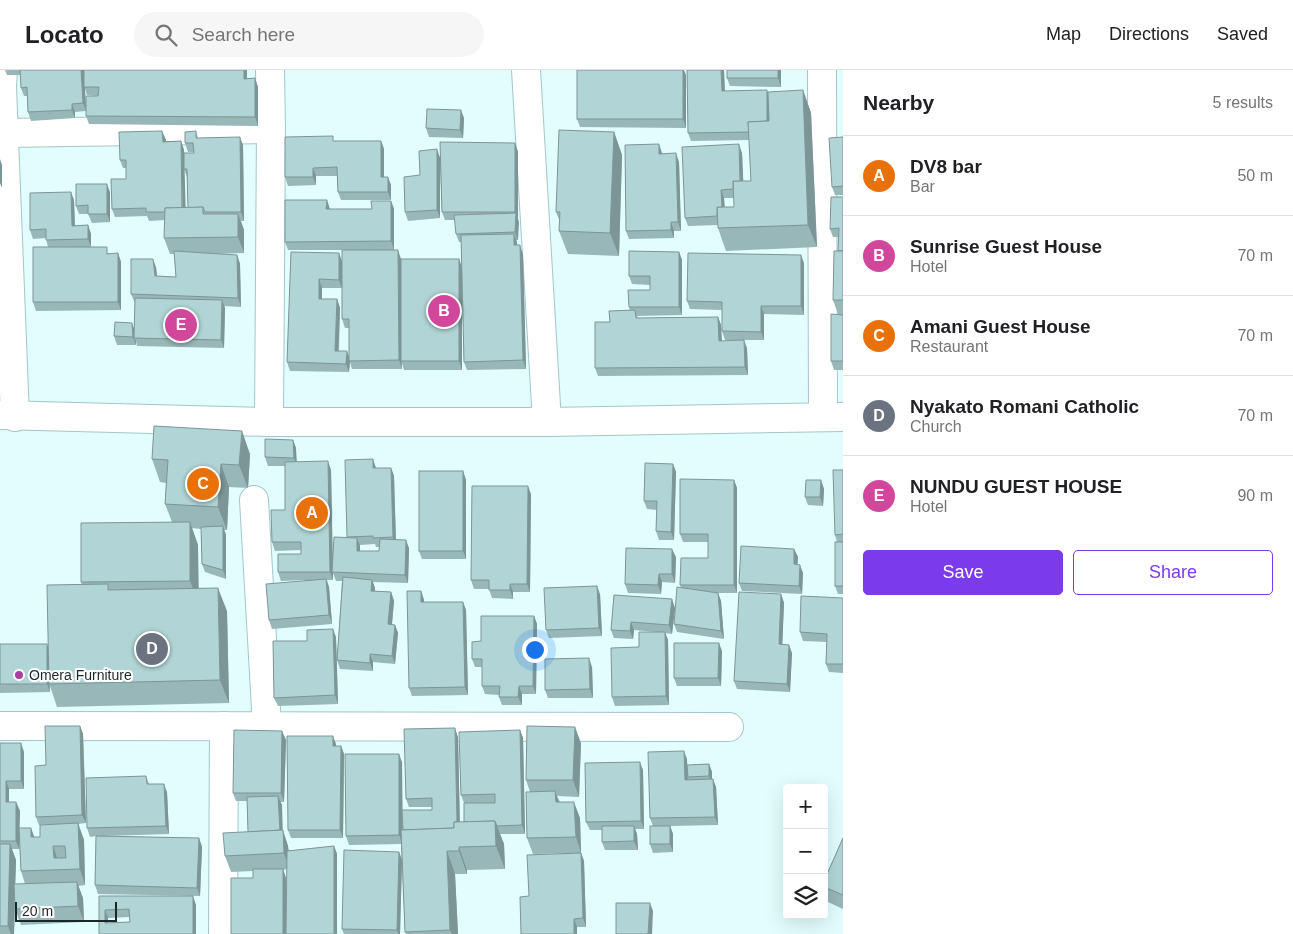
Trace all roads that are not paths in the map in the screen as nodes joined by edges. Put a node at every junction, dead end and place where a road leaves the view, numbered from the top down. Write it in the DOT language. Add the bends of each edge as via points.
graph roads {
  1 [pos="3,70"];
  2 [pos="270,70"];
  3 [pos="526,70"];
  4 [pos="822,70"];
  5 [pos="272,129"];
  6 [pos="833,132"];
  7 [pos="4,133"];
  8 [pos="7,416"];
  9 [pos="833,417"];
  10 [pos="269,422"];
  11 [pos="547,422"];
  12 [pos="254,500"];
  13 [pos="0,726"];
  14 [pos="224,726"];
  15 [pos="266,726"];
  16 [pos="729,727"];
  17 [pos="223,934"];
  1 -- 7 [label="street"];
  2 -- 5 [label="street"];
  3 -- 11 [label="street"];
  4 -- 6 [label="street"];
  5 -- 7 [label="street"];
  5 -- 10 [label="street"];
  6 -- 9 [label="street"];
  7 -- 8 [label="street"];
  8 -- 10 [label="street"];
  9 -- 11 [label="street"];
  10 -- 11 [label="street"];
  12 -- 15 [label="street"];
  13 -- 14 [label="street"];
  14 -- 15 [label="street"];
  14 -- 17 [label="street"];
  15 -- 16 [label="street"];
}
